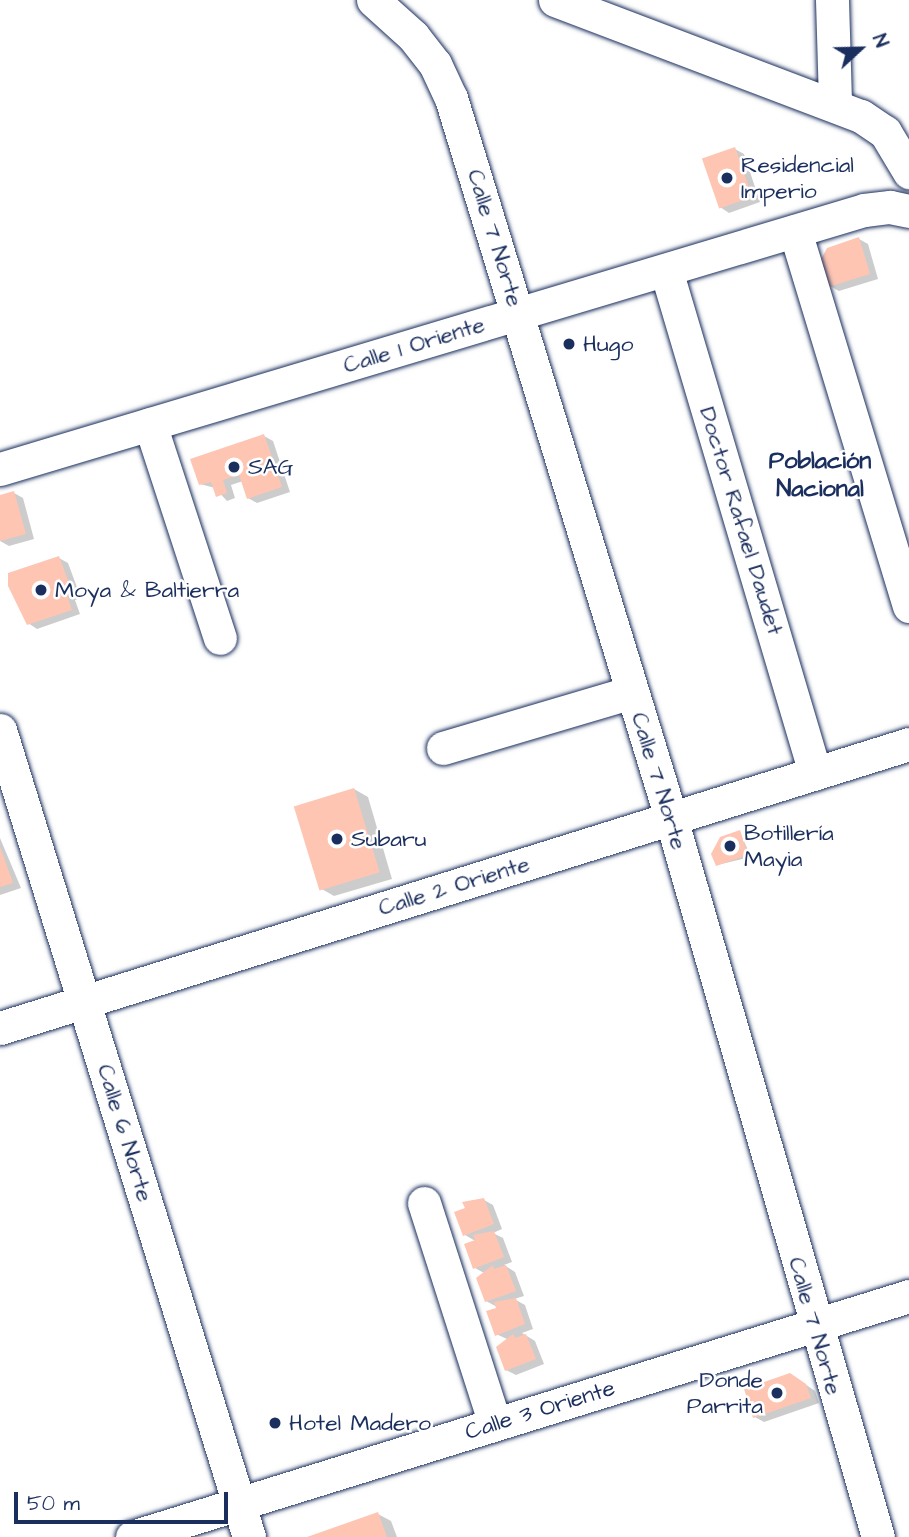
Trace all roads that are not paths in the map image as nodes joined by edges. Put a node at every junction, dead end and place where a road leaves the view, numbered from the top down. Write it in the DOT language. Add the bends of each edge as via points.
graph roads {
  1 [pos="373,0"];
  2 [pos="555,0"];
  3 [pos="832,0"];
  4 [pos="835,104"];
  5 [pos="908,167"];
  6 [pos="909,211"];
  7 [pos="795,231"];
  8 [pos="666,270"];
  9 [pos="518,314"];
  10 [pos="150,424"];
  11 [pos="0,469"];
  12 [pos="909,606"];
  13 [pos="220,638"];
  14 [pos="632,692"];
  15 [pos="0,730"];
  16 [pos="909,744"];
  17 [pos="443,748"];
  18 [pos="815,773"];
  19 [pos="671,818"];
  20 [pos="84,1001"];
  21 [pos="0,1028"];
  22 [pos="424,1203"];
  23 [pos="909,1296"];
  24 [pos="814,1326"];
  25 [pos="495,1424"];
  26 [pos="239,1504"];
  27 [pos="132,1537"];
  28 [pos="249,1537"];
  29 [pos="878,1537"];
  1 -- 9 [label="street, Calle 7 Norte" via="414,36 435,64 451,98"];
  2 -- 4 [label="street"];
  3 -- 4 [label="street"];
  4 -- 5 [label="street" via="885,132"];
  6 -- 7 [label="street, Calle 1 Oriente" via="877,208"];
  7 -- 8 [label="street, Calle 1 Oriente"];
  7 -- 12 [label="street"];
  8 -- 9 [label="street, Calle 1 Oriente"];
  8 -- 18 [label="street, Doctor Rafael Daudet"];
  9 -- 10 [label="street, Calle 1 Oriente"];
  9 -- 14 [label="street, Calle 7 Norte"];
  10 -- 11 [label="street, Calle 1 Oriente"];
  10 -- 13 [label="street"];
  14 -- 17 [label="street"];
  14 -- 19 [label="street, Calle 7 Norte"];
  15 -- 20 [label="street, Calle 6 Norte"];
  16 -- 18 [label="street, Calle 2 Oriente"];
  18 -- 19 [label="street, Calle 2 Oriente"];
  19 -- 20 [label="street, Calle 2 Oriente"];
  19 -- 24 [label="street, Calle 7 Norte"];
  20 -- 21 [label="street, Calle 2 Oriente"];
  20 -- 26 [label="street, Calle 6 Norte"];
  22 -- 25 [label="street"];
  23 -- 24 [label="street, Calle 3 Oriente"];
  24 -- 25 [label="street, Calle 3 Oriente"];
  24 -- 29 [label="street, Calle 7 Norte"];
  25 -- 26 [label="street, Calle 3 Oriente"];
  26 -- 27 [label="street, Calle 3 Oriente"];
  26 -- 28 [label="street, Calle 6 Norte"];
}
